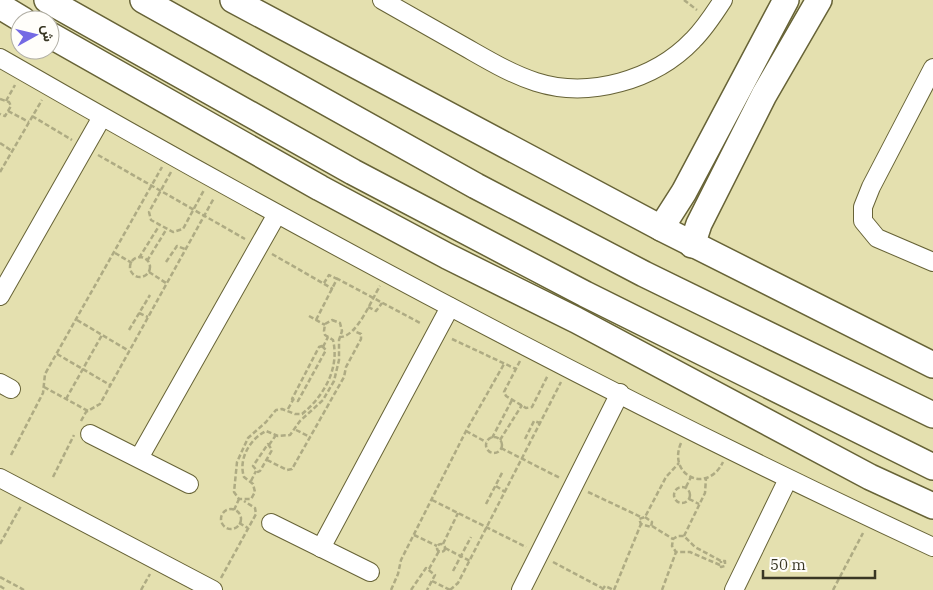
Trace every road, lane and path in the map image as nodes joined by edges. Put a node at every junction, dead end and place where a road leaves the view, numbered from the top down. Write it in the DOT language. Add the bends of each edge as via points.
graph roads {
  1 [pos="47,0"];
  2 [pos="143,0"];
  3 [pos="233,0"];
  4 [pos="382,0"];
  5 [pos="684,0"];
  6 [pos="723,0"];
  7 [pos="786,0"];
  8 [pos="819,0"];
  9 [pos="697,10"];
  10 [pos="60,42"];
  11 [pos="0,58"];
  12 [pos="933,70"];
  13 [pos="49,86"];
  14 [pos="0,99"];
  15 [pos="8,111"];
  16 [pos="0,114"];
  17 [pos="32,116"];
  18 [pos="102,117"];
  19 [pos="29,122"];
  20 [pos="0,143"];
  21 [pos="84,148"];
  22 [pos="12,151"];
  23 [pos="174,157"];
  24 [pos="0,172"];
  25 [pos="216,180"];
  26 [pos="152,186"];
  27 [pos="161,191"];
  28 [pos="194,210"];
  29 [pos="277,214"];
  30 [pos="204,215"];
  31 [pos="159,226"];
  32 [pos="661,228"];
  33 [pos="166,230"];
  34 [pos="692,245"];
  35 [pos="259,246"];
  36 [pos="185,249"];
  37 [pos="115,253"];
  38 [pos="139,258"];
  39 [pos="147,261"];
  40 [pos="166,262"];
  41 [pos="933,262"];
  42 [pos="132,263"];
  43 [pos="149,272"];
  44 [pos="386,273"];
  45 [pos="166,283"];
  46 [pos="324,284"];
  47 [pos="333,288"];
  48 [pos="150,294"];
  49 [pos="0,296"];
  50 [pos="382,302"];
  51 [pos="368,307"];
  52 [pos="450,307"];
  53 [pos="139,313"];
  54 [pos="309,316"];
  55 [pos="148,317"];
  56 [pos="77,320"];
  57 [pos="316,320"];
  58 [pos="325,325"];
  59 [pos="129,330"];
  60 [pos="354,331"];
  61 [pos="102,335"];
  62 [pos="339,337"];
  63 [pos="328,338"];
  64 [pos="323,347"];
  65 [pos="527,347"];
  66 [pos="129,351"];
  67 [pos="57,354"];
  68 [pos="504,364"];
  69 [pos="561,364"];
  70 [pos="933,365"];
  71 [pos="83,369"];
  72 [pos="110,385"];
  73 [pos="44,386"];
  74 [pos="620,393"];
  75 [pos="66,399"];
  76 [pos="293,400"];
  77 [pos="512,400"];
  78 [pos="522,405"];
  79 [pos="288,410"];
  80 [pos="88,411"];
  81 [pos="826,415"];
  82 [pos="933,415"];
  83 [pos="540,423"];
  84 [pos="688,428"];
  85 [pos="296,430"];
  86 [pos="466,431"];
  87 [pos="90,434"];
  88 [pos="276,435"];
  89 [pos="310,437"];
  90 [pos="492,438"];
  91 [pos="524,439"];
  92 [pos="500,441"];
  93 [pos="487,442"];
  94 [pos="270,445"];
  95 [pos="729,449"];
  96 [pos="11,456"];
  97 [pos="139,458"];
  98 [pos="267,460"];
  99 [pos="679,463"];
  100 [pos="933,467"];
  101 [pos="256,471"];
  102 [pos="503,471"];
  103 [pos="691,477"];
  104 [pos="870,477"];
  105 [pos="0,478"];
  106 [pos="53,478"];
  107 [pos="706,478"];
  108 [pos="788,479"];
  109 [pos="251,482"];
  110 [pos="189,484"];
  111 [pos="495,486"];
  112 [pos="686,487"];
  113 [pos="505,492"];
  114 [pos="28,494"];
  115 [pos="689,499"];
  116 [pos="241,500"];
  117 [pos="432,500"];
  118 [pos="486,504"];
  119 [pos="700,504"];
  120 [pos="933,506"];
  121 [pos="234,510"];
  122 [pos="458,513"];
  123 [pos="645,517"];
  124 [pos="871,518"];
  125 [pos="239,523"];
  126 [pos="270,523"];
  127 [pos="641,524"];
  128 [pos="487,526"];
  129 [pos="652,526"];
  130 [pos="248,528"];
  131 [pos="414,535"];
  132 [pos="684,536"];
  133 [pos="471,537"];
  134 [pos="673,539"];
  135 [pos="0,544"];
  136 [pos="443,544"];
  137 [pos="437,546"];
  138 [pos="933,547"];
  139 [pos="321,548"];
  140 [pos="445,548"];
  141 [pos="439,551"];
  142 [pos="676,552"];
  143 [pos="539,554"];
  144 [pos="461,556"];
  145 [pos="470,561"];
  146 [pos="429,570"];
  147 [pos="453,571"];
  148 [pos="370,572"];
  149 [pos="0,577"];
  150 [pos="432,581"];
  151 [pos="0,586"];
  152 [pos="216,586"];
  153 [pos="602,589"];
  154 [pos="6,590"];
  155 [pos="24,590"];
  156 [pos="391,590"];
  157 [pos="411,590"];
  158 [pos="427,590"];
  159 [pos="450,590"];
  160 [pos="521,590"];
  161 [pos="614,590"];
  162 [pos="662,590"];
  163 [pos="734,590"];
  164 [pos="833,590"];
  1 -- 81 [label="street" via="353,172 585,294"];
  2 -- 82 [label="street" via="476,186 609,256"];
  3 -- 32 [label="street"];
  4 -- 6 [label="street" via="512,73 538,83 566,88 594,88 647,73 693,40"];
  5 -- 9 [label="path"];
  7 -- 32 [label="street" via="684,192"];
  8 -- 34 [label="street" via="764,95"];
  10 -- 104 [label="street" via="320,188"];
  11 -- 13 [label="street"];
  12 -- 41 [label="street" via="870,187 863,221 877,238"];
  13 -- 17 [label="path"];
  13 -- 18 [label="street"];
  14 -- 15 [label="path" via="10,104"];
  15 -- 16 [label="path" via="5,116"];
  15 -- 19 [label="path"];
  17 -- 19 [label="path"];
  17 -- 21 [label="path"];
  18 -- 21 [label="street"];
  18 -- 23 [label="street"];
  19 -- 22 [label="path"];
  20 -- 22 [label="path"];
  21 -- 26 [label="path"];
  21 -- 49 [label="street"];
  22 -- 24 [label="path"];
  23 -- 25 [label="street"];
  23 -- 26 [label="path"];
  23 -- 27 [label="path"];
  25 -- 28 [label="path"];
  25 -- 29 [label="street"];
  25 -- 30 [label="path"];
  26 -- 27 [label="path"];
  26 -- 37 [label="path"];
  27 -- 28 [label="path"];
  27 -- 31 [label="path" via="149,215"];
  28 -- 30 [label="path"];
  28 -- 33 [label="path" via="180,231"];
  29 -- 35 [label="street"];
  29 -- 44 [label="street"];
  30 -- 35 [label="path"];
  30 -- 36 [label="path"];
  31 -- 33 [label="path"];
  31 -- 38 [label="path"];
  32 -- 34 [label="street"];
  33 -- 39 [label="path"];
  34 -- 70 [label="street"];
  35 -- 46 [label="path"];
  35 -- 97 [label="street"];
  36 -- 40 [label="path" via="176,246"];
  36 -- 45 [label="path"];
  37 -- 42 [label="path"];
  37 -- 56 [label="path"];
  38 -- 39 [label="path"];
  38 -- 42 [label="path"];
  39 -- 43 [label="path"];
  42 -- 43 [label="path" via="132,272 136,276 145,276"];
  43 -- 45 [label="path"];
  44 -- 51 [label="path"];
  44 -- 52 [label="street"];
  45 -- 55 [label="path"];
  46 -- 47 [label="path"];
  46 -- 47 [label="path" via="331,275 337,279"];
  47 -- 57 [label="path"];
  48 -- 53 [label="path"];
  50 -- 51 [label="path" via="377,310"];
  51 -- 60 [label="path"];
  52 -- 65 [label="street"];
  52 -- 139 [label="street"];
  53 -- 55 [label="path"];
  53 -- 59 [label="path"];
  54 -- 57 [label="path"];
  55 -- 66 [label="path"];
  56 -- 61 [label="path"];
  56 -- 67 [label="path"];
  57 -- 58 [label="path"];
  58 -- 62 [label="path" via="332,320 340,323 342,331"];
  58 -- 63 [label="path"];
  60 -- 62 [label="path"];
  60 -- 89 [label="path" via="361,334 361,339"];
  61 -- 66 [label="path"];
  61 -- 71 [label="path"];
  62 -- 85 [label="path" via="339,360 334,381 323,400 300,421"];
  63 -- 64 [label="path"];
  63 -- 79 [label="path" via="334,343 334,358 326,388 302,414"];
  64 -- 76 [label="path" via="319,346 291,397"];
  64 -- 76 [label="path" via="326,350 298,400"];
  65 -- 69 [label="street"];
  65 -- 77 [label="path" via="504,392"];
  66 -- 72 [label="path"];
  67 -- 71 [label="path"];
  67 -- 73 [label="path" via="45,374"];
  68 -- 86 [label="path"];
  69 -- 74 [label="street"];
  69 -- 78 [label="path" via="532,406 528,409"];
  69 -- 83 [label="path"];
  71 -- 72 [label="path"];
  71 -- 75 [label="path"];
  72 -- 80 [label="path" via="100,404"];
  73 -- 75 [label="path"];
  73 -- 96 [label="path"];
  74 -- 84 [label="street"];
  74 -- 143 [label="street"];
  75 -- 80 [label="path"];
  76 -- 79 [label="path"];
  77 -- 78 [label="path"];
  77 -- 90 [label="path"];
  78 -- 92 [label="path"];
  79 -- 116 [label="path" via="272,413 243,445 234,488"];
  80 -- 106 [label="path"];
  81 -- 100 [label="street"];
  81 -- 104 [label="street"];
  83 -- 91 [label="path" via="534,421"];
  83 -- 113 [label="path"];
  84 -- 95 [label="street"];
  84 -- 99 [label="path" via="678,450"];
  85 -- 88 [label="path" via="284,437"];
  85 -- 89 [label="path"];
  86 -- 93 [label="path"];
  86 -- 117 [label="path"];
  87 -- 97 [label="street"];
  88 -- 94 [label="path"];
  88 -- 109 [label="path" via="263,432 248,448 242,473"];
  89 -- 98 [label="path" via="291,470"];
  90 -- 92 [label="path"];
  90 -- 93 [label="path"];
  92 -- 93 [label="path" via="501,448 492,453 486,449"];
  94 -- 98 [label="path" via="272,449"];
  94 -- 101 [label="path" via="266,445 253,466"];
  95 -- 107 [label="path" via="718,471"];
  95 -- 108 [label="street"];
  97 -- 110 [label="street"];
  98 -- 101 [label="path" via="260,472"];
  99 -- 103 [label="path"];
  99 -- 123 [label="path" via="666,477"];
  101 -- 109 [label="path"];
  102 -- 111 [label="path"];
  103 -- 107 [label="path"];
  103 -- 112 [label="path"];
  104 -- 120 [label="street"];
  105 -- 114 [label="street"];
  107 -- 119 [label="path" via="707,488"];
  108 -- 124 [label="street"];
  108 -- 163 [label="street"];
  109 -- 116 [label="path" via="255,487 254,496"];
  111 -- 113 [label="path"];
  111 -- 118 [label="path"];
  112 -- 115 [label="path"];
  112 -- 115 [label="path" via="676,488 674,497 681,503"];
  113 -- 128 [label="path"];
  114 -- 135 [label="path"];
  114 -- 152 [label="street"];
  115 -- 119 [label="path"];
  116 -- 121 [label="path"];
  116 -- 130 [label="path" via="256,512"];
  117 -- 122 [label="path"];
  117 -- 131 [label="path"];
  119 -- 132 [label="path"];
  121 -- 125 [label="path" via="240,515"];
  121 -- 125 [label="path" via="222,514 222,523 232,528"];
  122 -- 128 [label="path"];
  122 -- 136 [label="path"];
  123 -- 127 [label="path" via="639,519"];
  123 -- 129 [label="path"];
  124 -- 138 [label="street"];
  124 -- 164 [label="path"];
  125 -- 130 [label="path"];
  126 -- 139 [label="street"];
  127 -- 129 [label="path" via="648,528"];
  127 -- 161 [label="path"];
  128 -- 143 [label="path"];
  128 -- 145 [label="path"];
  129 -- 134 [label="path"];
  130 -- 152 [label="path"];
  131 -- 137 [label="path"];
  131 -- 156 [label="path"];
  132 -- 134 [label="path"];
  132 -- 142 [label="path" via="720,563 690,552"];
  133 -- 144 [label="path"];
  134 -- 142 [label="path" via="672,546"];
  136 -- 137 [label="path"];
  136 -- 140 [label="path"];
  137 -- 141 [label="path"];
  139 -- 148 [label="street"];
  140 -- 141 [label="path"];
  140 -- 144 [label="path"];
  141 -- 146 [label="path"];
  142 -- 162 [label="path"];
  143 -- 153 [label="path"];
  143 -- 160 [label="street"];
  144 -- 145 [label="path"];
  144 -- 147 [label="path"];
  145 -- 159 [label="path" via="458,583"];
  146 -- 150 [label="path" via="436,575"];
  146 -- 157 [label="path" via="424,568"];
  149 -- 155 [label="path"];
  150 -- 158 [label="path"];
  150 -- 159 [label="path"];
  151 -- 154 [label="path"];
  153 -- 161 [label="path" via="606,586"];
}
